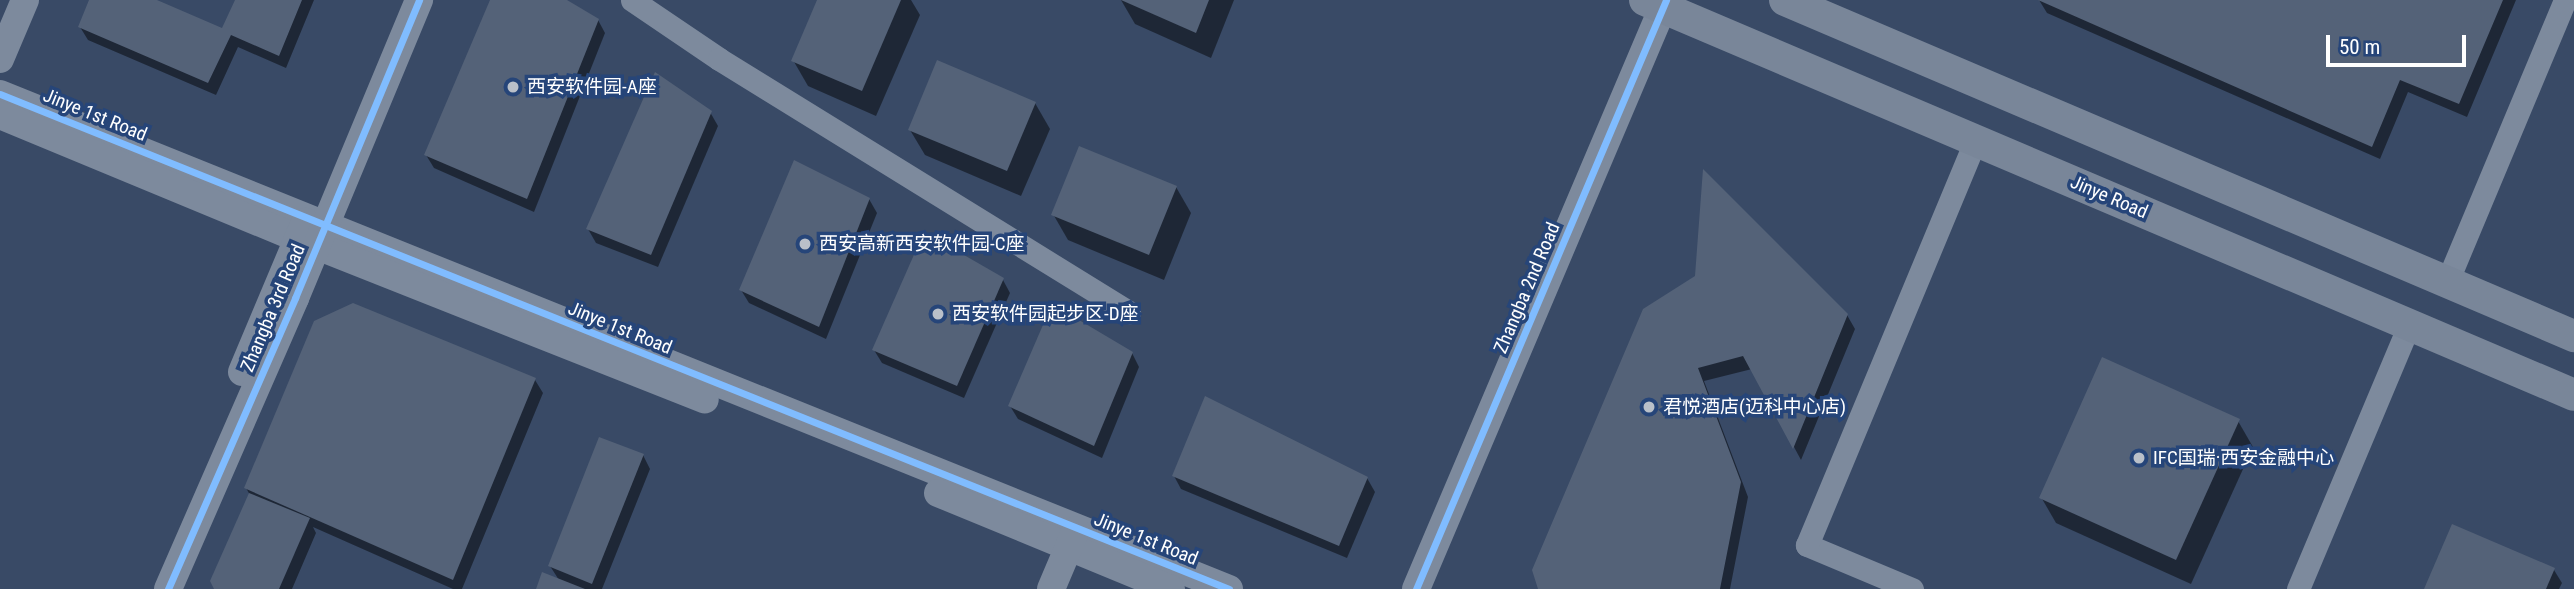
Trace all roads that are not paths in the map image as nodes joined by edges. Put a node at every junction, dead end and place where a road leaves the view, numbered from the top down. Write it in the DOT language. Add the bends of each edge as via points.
graph roads {
  1 [pos="25,0"];
  2 [pos="398,0"];
  3 [pos="419,0"];
  4 [pos="632,0"];
  5 [pos="1785,0"];
  6 [pos="2565,0"];
  7 [pos="1668,4"];
  8 [pos="0,59"];
  9 [pos="0,94"];
  10 [pos="0,115"];
  11 [pos="1976,141"];
  12 [pos="312,232"];
  13 [pos="2447,282"];
  14 [pos="1129,312"];
  15 [pos="2409,325"];
  16 [pos="2574,335"];
  17 [pos="2574,395"];
  18 [pos="1073,537"];
  19 [pos="149,589"];
  20 [pos="168,589"];
  21 [pos="1051,589"];
  22 [pos="1171,589"];
  23 [pos="1229,589"];
  24 [pos="1416,589"];
  25 [pos="1437,589"];
  26 [pos="1912,589"];
  27 [pos="2298,589"];
  1 -- 8 [label="street"];
  2 -- 12 [label="street, Zhangba 3rd Road"];
  3 -- 12 [label="street, Zhangba 3rd Road"];
  4 -- 14 [label="street" via="719,59"];
  5 -- 13 [label="main road"];
  6 -- 13 [label="street"];
  7 -- 11 [label="main road, Jinye Road"];
  7 -- 24 [label="street, Zhangba 2nd Road"];
  7 -- 25 [label="street, Zhangba 2nd Road"];
  9 -- 12 [label="street, Jinye 1st Road"];
  10 -- 12 [label="street, Jinye 1st Road"];
  11 -- 15 [label="main road, Jinye Road"];
  11 -- 26 [label="street" via="1807,545"];
  12 -- 18 [label="street, Jinye 1st Road"];
  12 -- 19 [label="street, Zhangba 3rd Road"];
  12 -- 20 [label="street, Zhangba 3rd Road"];
  13 -- 16 [label="main road"];
  15 -- 17 [label="main road, Jinye Road"];
  15 -- 27 [label="street"];
  18 -- 21 [label="street"];
  18 -- 22 [label="street, Jinye 1st Road"];
  18 -- 23 [label="street, Jinye 1st Road"];
}
